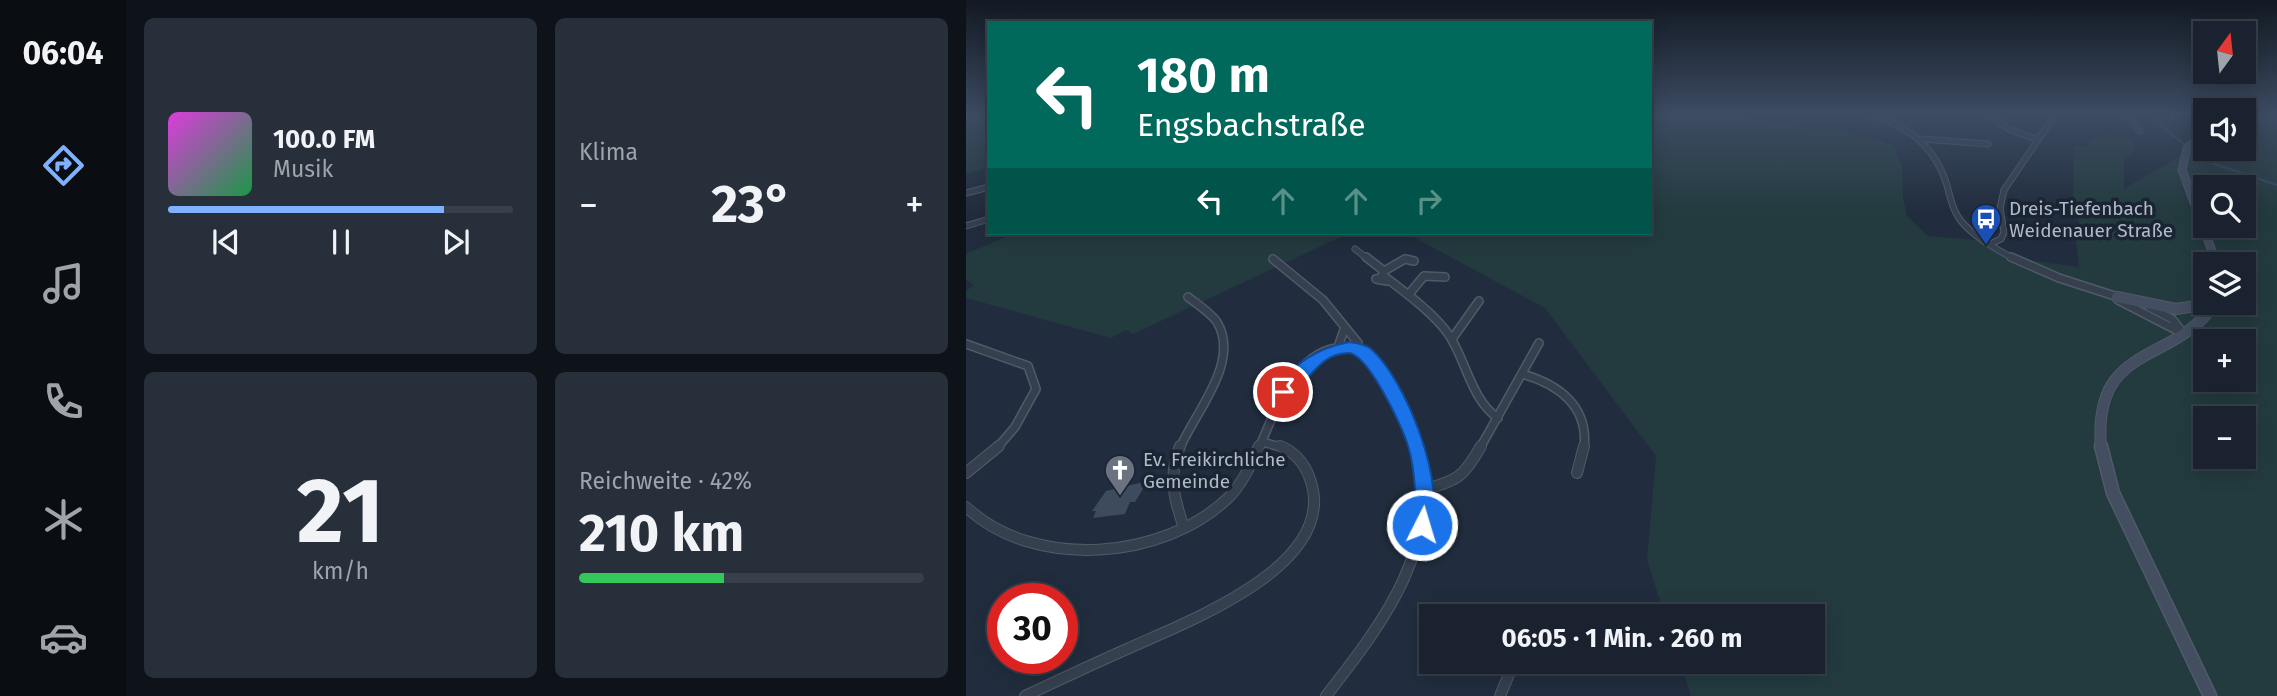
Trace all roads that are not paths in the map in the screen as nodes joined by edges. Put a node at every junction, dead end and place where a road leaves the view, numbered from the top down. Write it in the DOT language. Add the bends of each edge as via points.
graph roads {
  1 [pos="1929,147"];
  2 [pos="2033,147"];
  3 [pos="2189,147"];
  4 [pos="987,188"];
  5 [pos="966,193"];
  6 [pos="987,220"];
  7 [pos="966,226"];
  8 [pos="1990,244"];
  9 [pos="1355,249"];
  10 [pos="2212,252"];
  11 [pos="1273,260"];
  12 [pos="1414,261"];
  13 [pos="1385,276"];
  14 [pos="1445,277"];
  15 [pos="2105,293"];
  16 [pos="1409,295"];
  17 [pos="1188,297"];
  18 [pos="2117,297"];
  19 [pos="1479,301"];
  20 [pos="2193,306"];
  21 [pos="2207,315"];
  22 [pos="1345,327"];
  23 [pos="2182,333"];
  24 [pos="1452,339"];
  25 [pos="1539,342"];
  26 [pos="966,344"];
  27 [pos="1338,347"];
  28 [pos="1356,348"];
  29 [pos="1522,374"];
  30 [pos="1499,418"];
  31 [pos="1262,442"];
  32 [pos="966,473"];
  33 [pos="1577,473"];
  34 [pos="1425,489"];
  35 [pos="966,507"];
  36 [pos="1184,528"];
  37 [pos="1509,674"];
  38 [pos="1025,696"];
  39 [pos="1326,696"];
  40 [pos="1500,696"];
  41 [pos="2210,696"];
  1 -- 8 [label="street" via="1939,160 1952,206 1961,220"];
  2 -- 8 [label="street" via="2004,190 2000,214 2004,232"];
  3 -- 10 [label="street" via="2182,170"];
  4 -- 5 [label="street"];
  6 -- 7 [label="street"];
  8 -- 15 [label="street"];
  9 -- 13 [label="street"];
  11 -- 22 [label="street" via="1322,300"];
  12 -- 13 [label="street" via="1405,259"];
  13 -- 16 [label="street"];
  14 -- 16 [label="street" via="1424,276"];
  15 -- 18 [label="street"];
  15 -- 23 [label="street"];
  16 -- 24 [label="street"];
  17 -- 36 [label="street" via="1209,309 1221,325 1226,344 1224,362 1173,458 1171,497"];
  18 -- 20 [label="street" via="2176,309"];
  18 -- 23 [label="street" via="2162,313"];
  19 -- 24 [label="street"];
  21 -- 23 [label="street"];
  22 -- 27 [label="street"];
  22 -- 28 [label="street" via="1358,343"];
  23 -- 41 [label="street" via="2132,362 2118,376 2101,415 2100,447 2123,517"];
  24 -- 30 [label="street" via="1485,409"];
  25 -- 29 [label="street"];
  26 -- 32 [label="street" via="1028,366 1036,389 1003,444"];
  27 -- 28 [label="street"];
  27 -- 31 [label="street" via="1315,358 1283,392"];
  28 -- 34 [label="street" via="1369,357 1398,403 1417,445"];
  29 -- 30 [label="street"];
  29 -- 33 [label="street" via="1560,389 1581,412 1587,432 1586,455"];
  30 -- 34 [label="street" via="1467,471 1451,483"];
  31 -- 36 [label="street" via="1251,470 1233,494"];
  31 -- 38 [label="street" via="1282,445 1302,459 1314,485 1316,507 1307,531 1288,557 1222,606"];
  34 -- 39 [label="street" via="1422,525 1410,569 1382,618"];
  35 -- 36 [label="street" via="1036,544 1068,548 1127,546"];
  37 -- 40 [label="street"];
}
